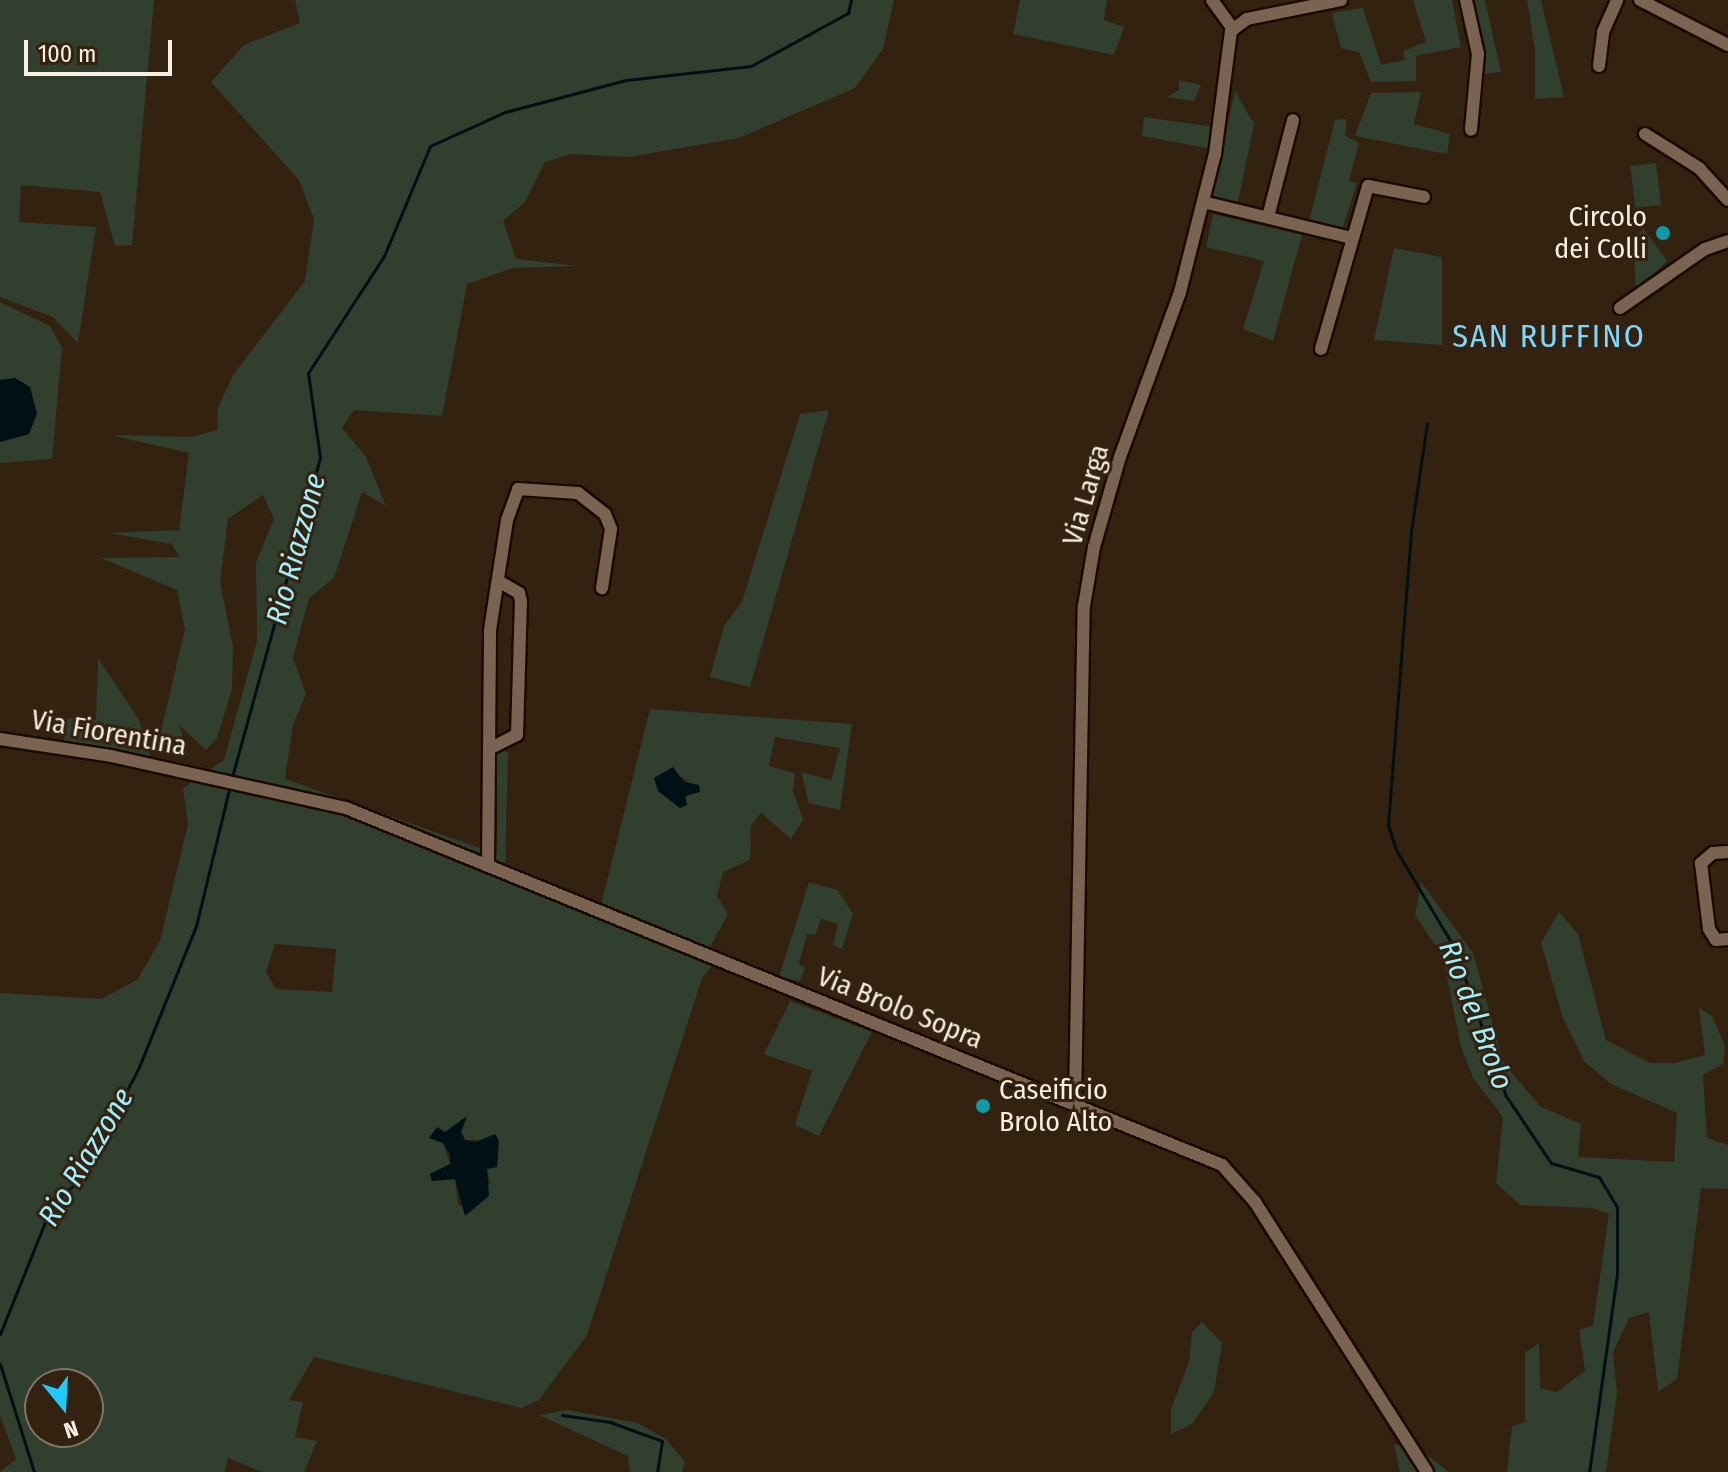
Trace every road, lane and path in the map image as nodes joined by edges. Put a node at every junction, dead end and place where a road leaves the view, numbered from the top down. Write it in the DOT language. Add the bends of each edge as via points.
graph roads {
  1 [pos="1212,0"];
  2 [pos="1341,0"];
  3 [pos="1466,0"];
  4 [pos="1617,0"];
  5 [pos="1640,0"];
  6 [pos="1233,29"];
  7 [pos="1728,45"];
  8 [pos="1599,66"];
  9 [pos="1293,120"];
  10 [pos="1471,130"];
  11 [pos="1645,134"];
  12 [pos="1424,197"];
  13 [pos="1728,200"];
  14 [pos="1203,202"];
  15 [pos="1268,217"];
  16 [pos="1352,238"];
  17 [pos="1728,241"];
  18 [pos="1620,308"];
  19 [pos="1321,349"];
  20 [pos="500,582"];
  21 [pos="602,588"];
  22 [pos="0,739"];
  23 [pos="489,749"];
  24 [pos="210,776"];
  25 [pos="1728,852"];
  26 [pos="488,866"];
  27 [pos="1728,939"];
  28 [pos="1075,1104"];
  29 [pos="1427,1472"];
  1 -- 6 [label="street"];
  2 -- 6 [label="street" via="1247,19"];
  3 -- 10 [label="street" via="1478,54"];
  4 -- 8 [label="street" via="1603,32"];
  5 -- 7 [label="street"];
  6 -- 14 [label="street, Via Larga"];
  9 -- 15 [label="street"];
  11 -- 13 [label="street" via="1699,168"];
  12 -- 16 [label="street" via="1368,186"];
  14 -- 15 [label="street"];
  14 -- 28 [label="street, Via Larga" via="1180,292 1120,457 1094,547 1084,606"];
  15 -- 16 [label="street"];
  16 -- 19 [label="street"];
  17 -- 18 [label="street" via="1705,249"];
  20 -- 21 [label="street" via="507,520 518,489 534,487 578,493 605,514 611,529"];
  20 -- 23 [label="street" via="490,630"];
  20 -- 23 [label="street" via="519,593 521,601 517,735"];
  22 -- 24 [label="street, Via Fiorentina"];
  23 -- 26 [label="street"];
  24 -- 26 [label="street, Via Brolo Sopra" via="346,808"];
  25 -- 27 [label="street" via="1713,853 1701,863 1709,929 1716,940"];
  26 -- 28 [label="street, Via Brolo Sopra"];
  28 -- 29 [label="street, Via Brolo Sopra" via="1234,1174"];
}
